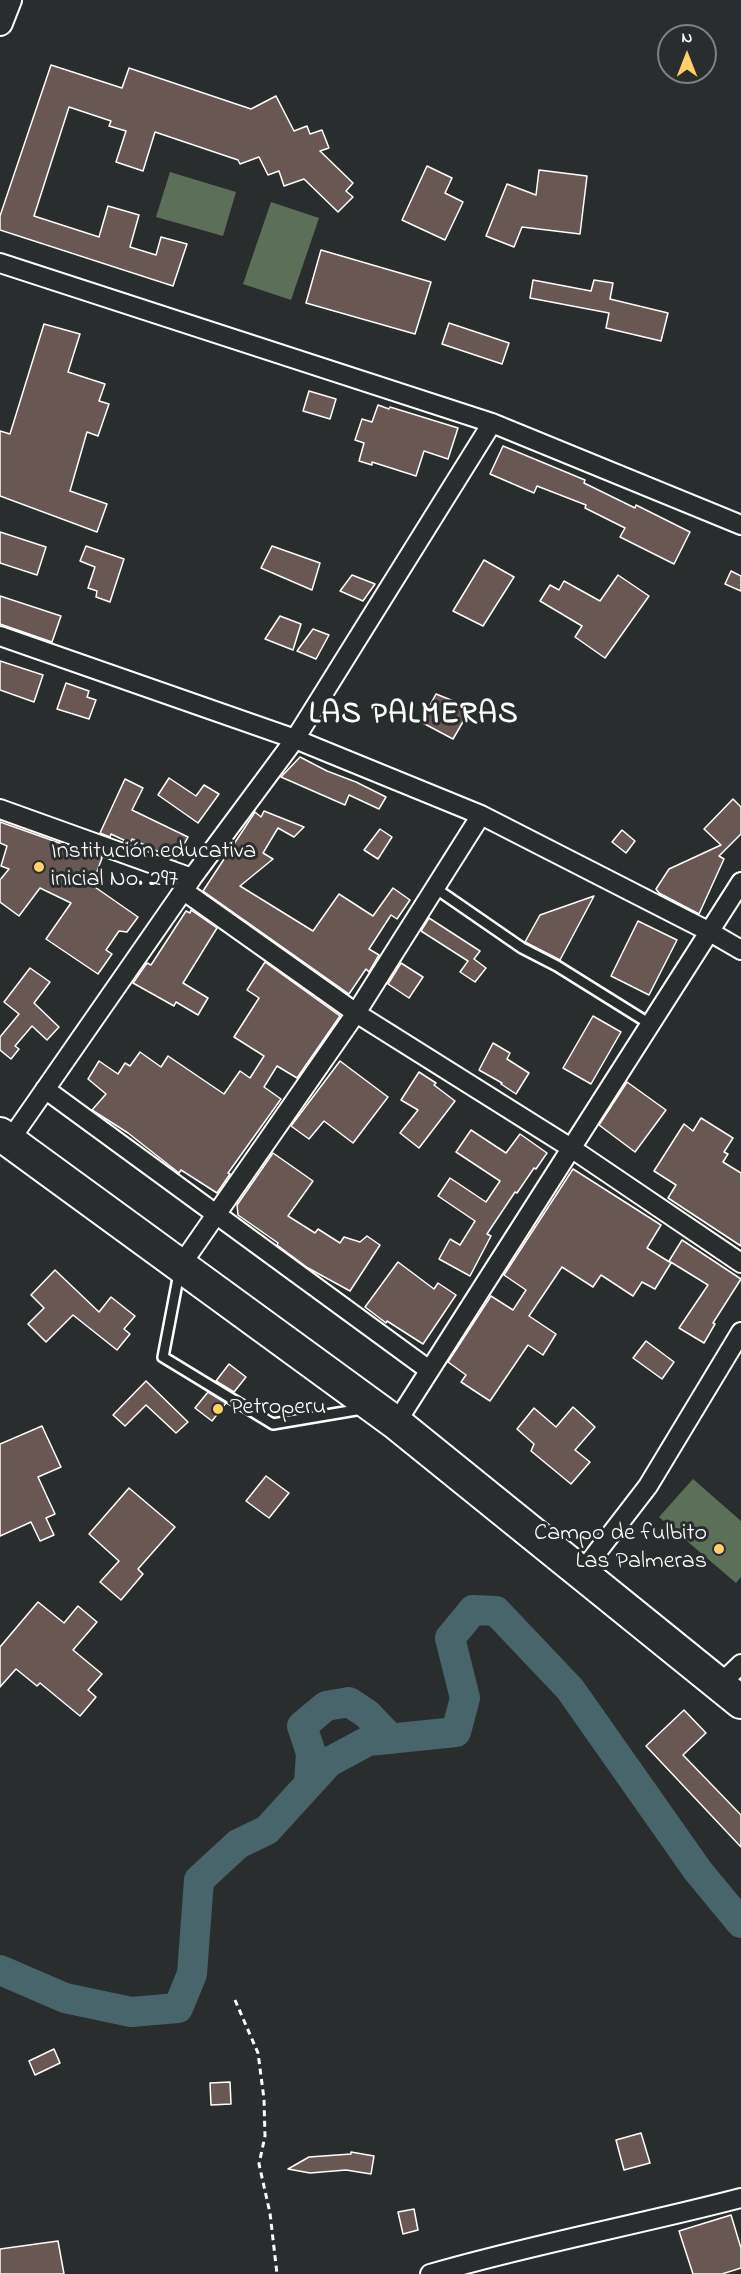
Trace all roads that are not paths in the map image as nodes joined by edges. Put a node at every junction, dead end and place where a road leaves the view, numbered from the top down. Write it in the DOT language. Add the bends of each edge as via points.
graph roads {
  1 [pos="9,0"];
  2 [pos="0,23"];
  3 [pos="0,263"];
  4 [pos="492,423"];
  5 [pos="741,525"];
  6 [pos="0,636"];
  7 [pos="295,739"];
  8 [pos="0,809"];
  9 [pos="481,815"];
  10 [pos="741,882"];
  11 [pos="188,884"];
  12 [pos="435,888"];
  13 [pos="710,932"];
  14 [pos="741,950"];
  15 [pos="356,1013"];
  16 [pos="650,1024"];
  17 [pos="45,1089"];
  18 [pos="5,1137"];
  19 [pos="572,1148"];
  20 [pos="216,1215"];
  21 [pos="741,1263"];
  22 [pos="181,1265"];
  23 [pos="741,1332"];
  24 [pos="429,1370"];
  25 [pos="385,1415"];
  26 [pos="581,1573"];
  27 [pos="734,1684"];
  28 [pos="741,2198"];
  29 [pos="478,2267"];
  30 [pos="430,2274"];
  1 -- 2 [label="street"];
  3 -- 4 [label="street"];
  4 -- 5 [label="street"];
  4 -- 7 [label="street"];
  6 -- 7 [label="street"];
  7 -- 9 [label="street"];
  7 -- 11 [label="street"];
  8 -- 11 [label="street"];
  9 -- 12 [label="street"];
  9 -- 13 [label="street"];
  10 -- 13 [label="street"];
  11 -- 15 [label="street"];
  11 -- 17 [label="street"];
  12 -- 15 [label="street"];
  12 -- 16 [label="lane" via="522,948"];
  13 -- 14 [label="street"];
  13 -- 16 [label="street"];
  15 -- 19 [label="street"];
  15 -- 20 [label="street"];
  16 -- 19 [label="street"];
  17 -- 18 [label="street"];
  17 -- 20 [label="street"];
  18 -- 22 [label="highway"];
  19 -- 21 [label="street"];
  19 -- 24 [label="street"];
  20 -- 22 [label="street"];
  20 -- 24 [label="street"];
  22 -- 25 [label="highway"];
  22 -- 25 [label="lane" via="163,1357 273,1424"];
  23 -- 26 [label="street" via="648,1486"];
  24 -- 25 [label="street"];
  25 -- 26 [label="highway"];
  26 -- 27 [label="highway"];
  28 -- 29 [label="street"];
  29 -- 30 [label="street"];
}
